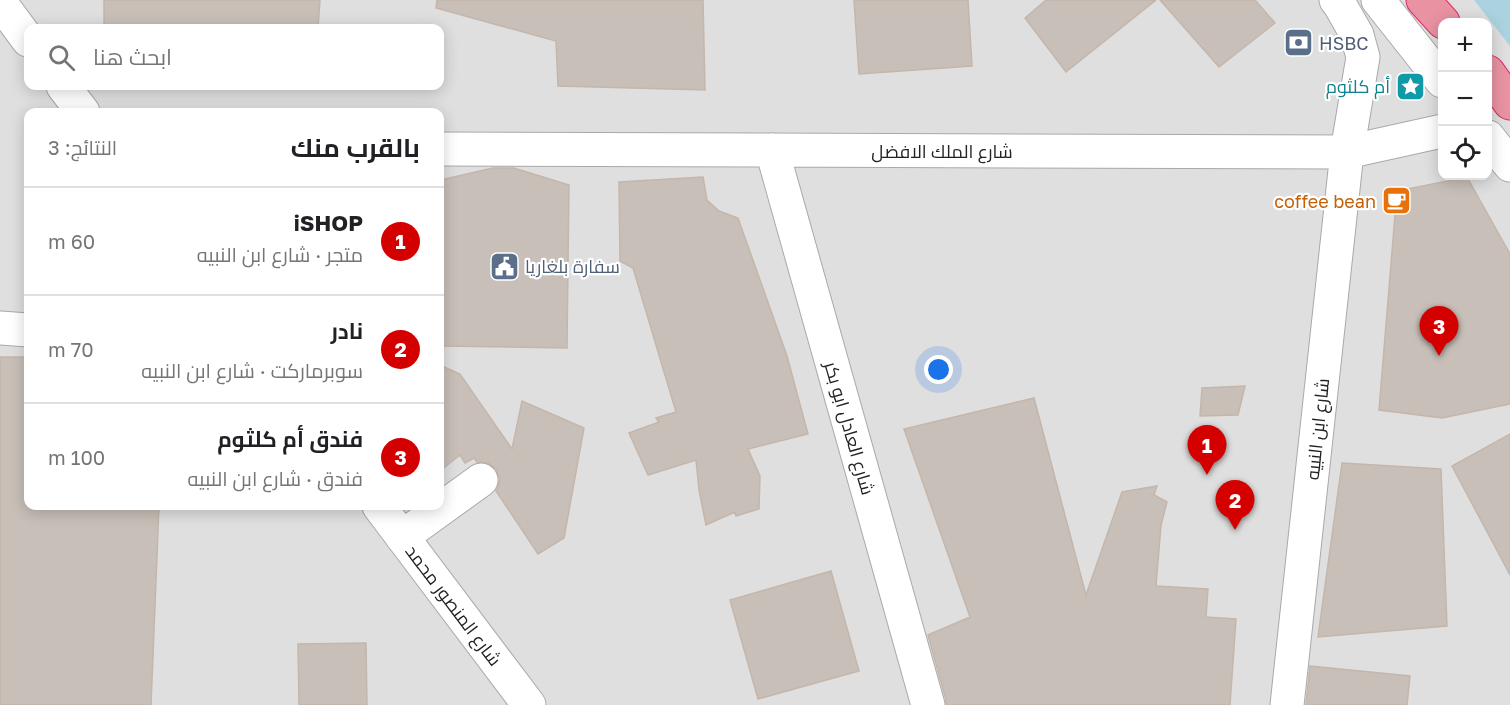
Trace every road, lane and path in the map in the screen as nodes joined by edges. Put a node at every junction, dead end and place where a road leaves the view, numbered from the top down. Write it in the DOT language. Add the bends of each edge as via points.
graph roads {
  1 [pos="1336,0"];
  2 [pos="1378,0"];
  3 [pos="1423,0"];
  4 [pos="0,2"];
  5 [pos="1439,18"];
  6 [pos="24,35"];
  7 [pos="1438,75"];
  8 [pos="1492,78"];
  9 [pos="66,90"];
  10 [pos="1510,104"];
  11 [pos="80,108"];
  12 [pos="1438,132"];
  13 [pos="1492,142"];
  14 [pos="444,149"];
  15 [pos="772,150"];
  16 [pos="1347,152"];
  17 [pos="1510,165"];
  18 [pos="0,328"];
  19 [pos="24,330"];
  20 [pos="482,480"];
  21 [pos="444,507"];
  22 [pos="382,510"];
  23 [pos="440,510"];
  24 [pos="402,537"];
  25 [pos="529,705"];
  26 [pos="928,705"];
  27 [pos="1287,705"];
  1 -- 16 [label="street, شارع ابن النبيه" via="1357,35 1363,57"];
  2 -- 7 [label="street"];
  3 -- 5 [label="highway"];
  4 -- 6 [label="street"];
  8 -- 10 [label="highway"];
  9 -- 11 [label="street"];
  12 -- 16 [label="street, شارع الملك الافضل"];
  13 -- 17 [label="street"];
  14 -- 15 [label="street, شارع الملك الافضل"];
  15 -- 16 [label="street, شارع الملك الافضل"];
  15 -- 26 [label="street, شارع العادل ابو بكر"];
  16 -- 27 [label="street, شارع ابن النبيه"];
  18 -- 19 [label="street"];
  20 -- 21 [label="street"];
  22 -- 24 [label="street, شارع المنصور محمد"];
  23 -- 24 [label="street"];
  24 -- 25 [label="street, شارع المنصور محمد"];
}
